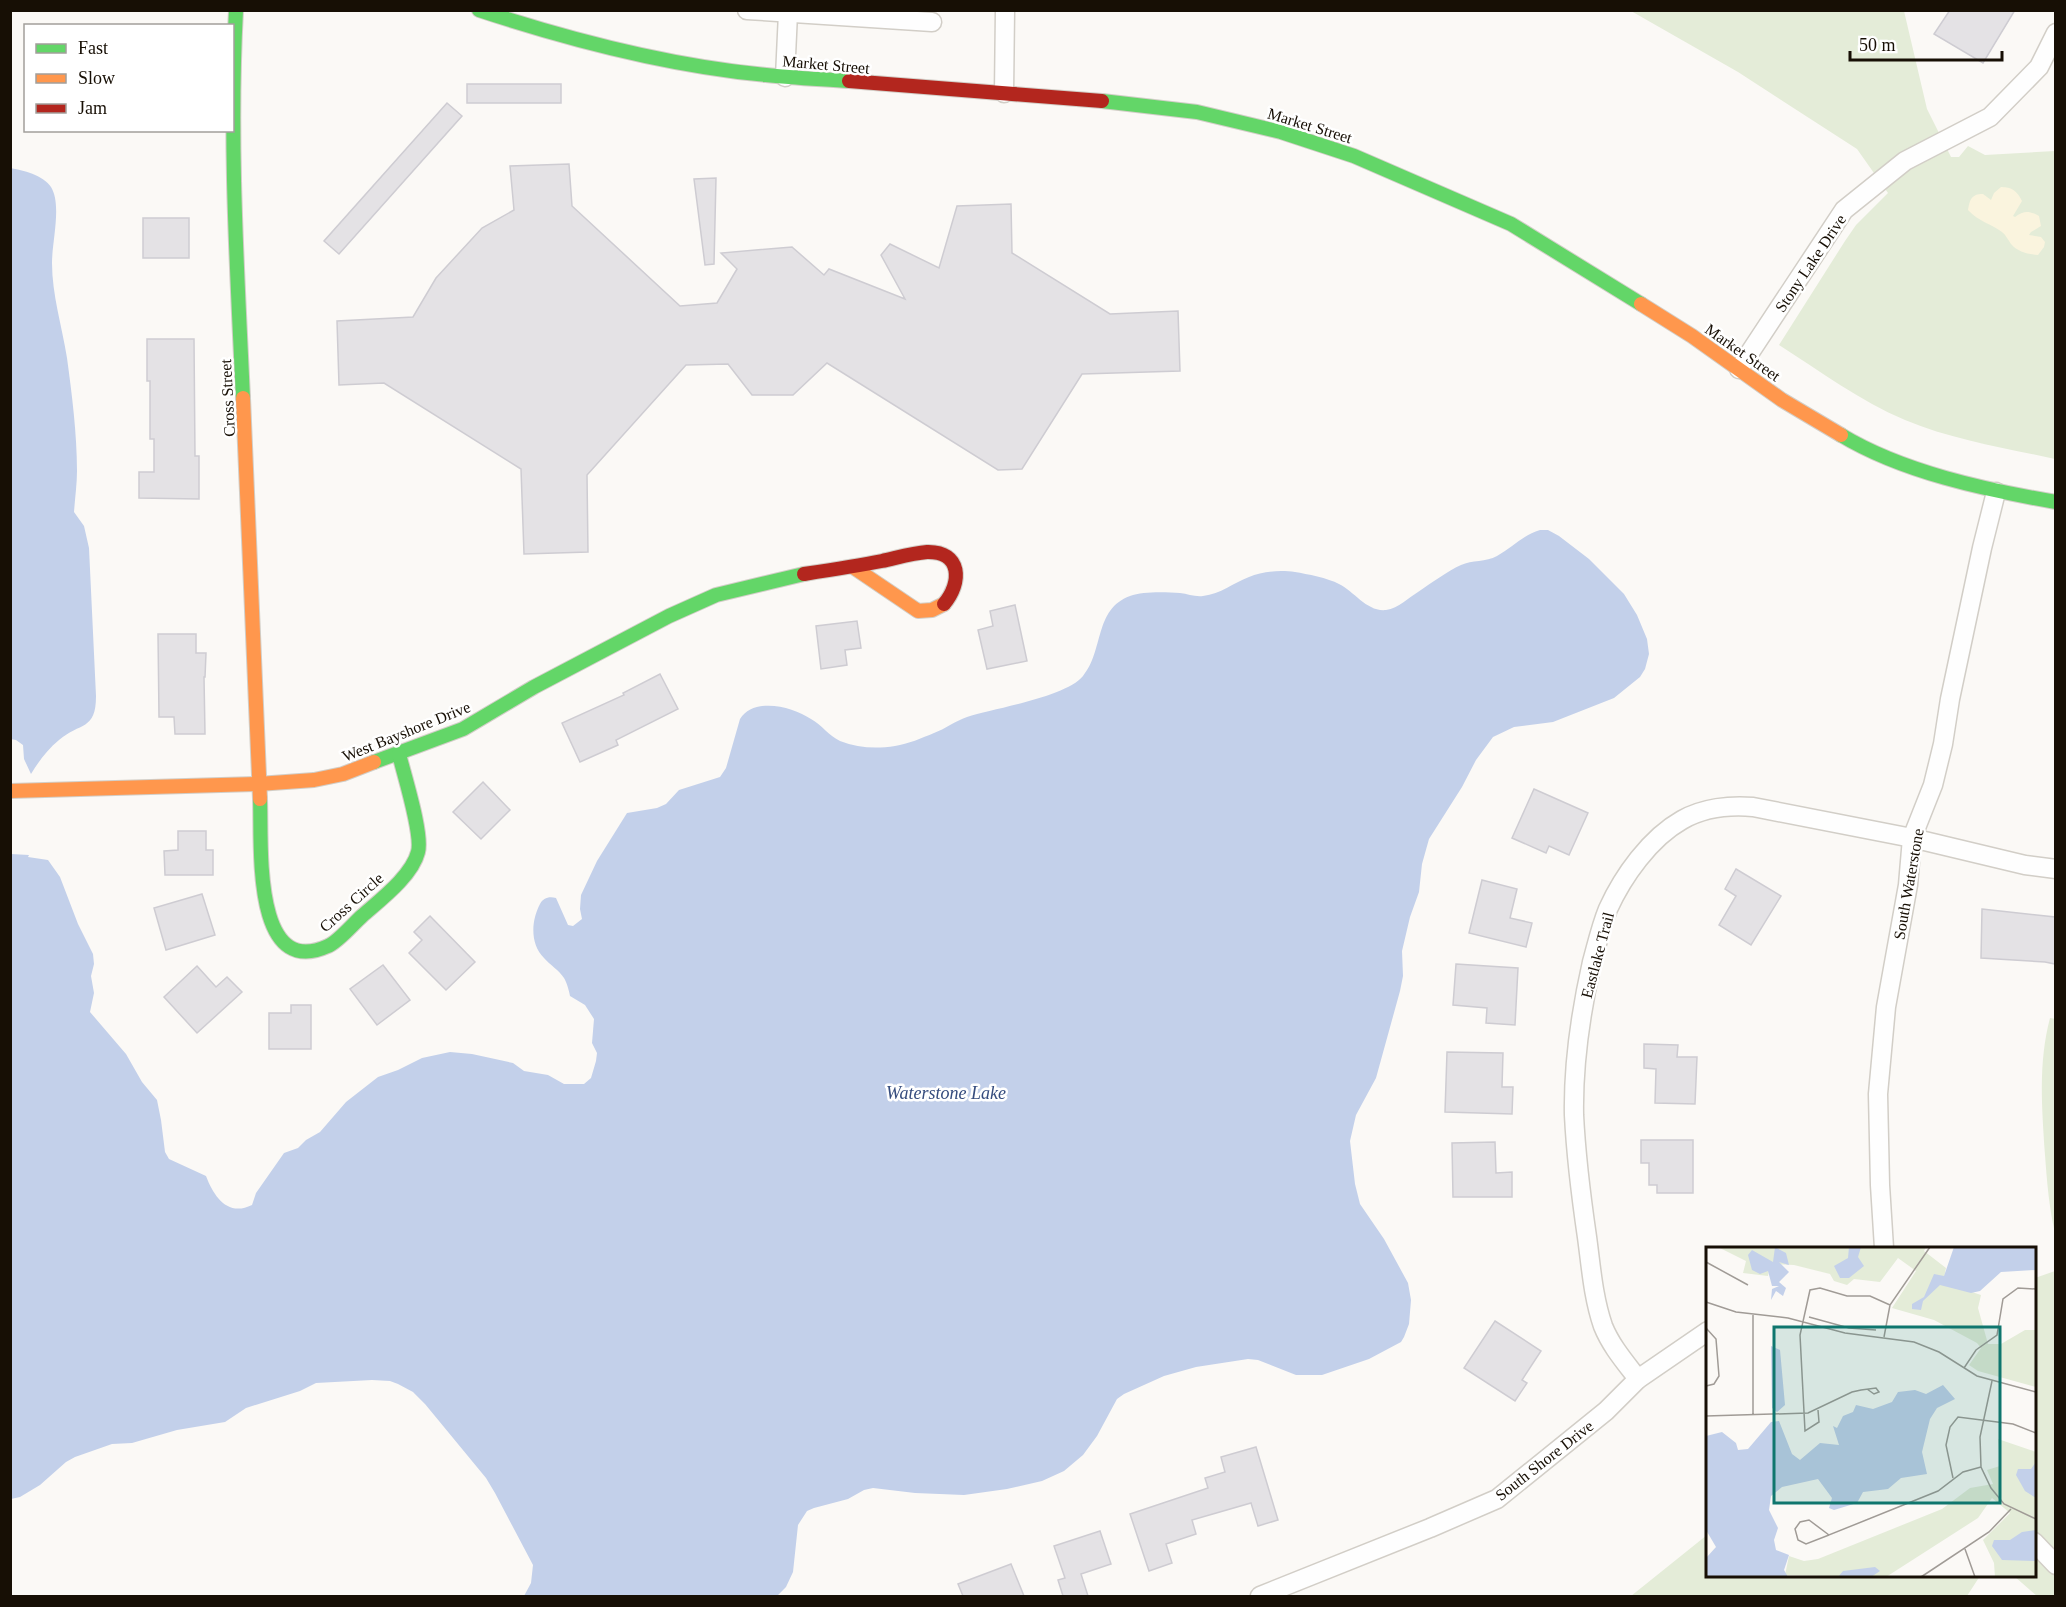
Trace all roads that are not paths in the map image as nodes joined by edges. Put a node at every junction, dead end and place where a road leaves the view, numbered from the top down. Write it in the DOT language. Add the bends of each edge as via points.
graph roads {
  1 [pos="236,10"];
  2 [pos="479,10"];
  3 [pos="747,10"];
  4 [pos="1005,10"];
  5 [pos="788,13"];
  6 [pos="932,22"];
  7 [pos="2055,33"];
  8 [pos="234,48"];
  9 [pos="785,77"];
  10 [pos="1004,93"];
  11 [pos="234,124"];
  12 [pos="1739,369"];
  13 [pos="1996,492"];
  14 [pos="2055,502"];
  15 [pos="853,567"];
  16 [pos="399,754"];
  17 [pos="258,784"];
  18 [pos="10,791"];
  19 [pos="1912,838"];
  20 [pos="2055,870"];
  21 [pos="1884,1247"];
  22 [pos="1706,1332"];
  23 [pos="1638,1379"];
  24 [pos="2036,1544"];
  25 [pos="2055,1565"];
  26 [pos="1260,1596"];
  1 -- 8 [label="street, Cross Street"];
  2 -- 9 [label="street, Market Street" via="652,57"];
  3 -- 5 [label="street"];
  4 -- 10 [label="street"];
  5 -- 6 [label="street"];
  5 -- 9 [label="street"];
  7 -- 12 [label="street, Stony Lake Drive" via="2039,67 1990,117 1905,161 1844,210"];
  9 -- 10 [label="street, Market Street"];
  10 -- 12 [label="street, Market Street" via="1197,112 1281,132 1354,156 1511,224"];
  11 -- 17 [label="street, Cross Street"];
  12 -- 13 [label="street, Market Street" via="1855,444 1906,465"];
  13 -- 14 [label="street, Market Street"];
  13 -- 19 [label="street, South Waterstone" via="1943,744"];
  15 -- 15 [label="street, West Bayshore Drive" via="939,552 956,569 956,589 951,600 927,613 918,611"];
  15 -- 16 [label="street, West Bayshore Drive" via="798,575 716,596 669,616 534,687 464,729"];
  16 -- 17 [label="street, West Bayshore Drive" via="333,776"];
  16 -- 17 [label="street, Cross Circle" via="415,815 419,850 412,866 329,946 304,952 286,946 271,926 264,898"];
  17 -- 18 [label="street, West Bayshore Drive"];
  19 -- 20 [label="street, Eastlake Trail"];
  19 -- 21 [label="street, South Waterstone" via="1878,1084"];
  19 -- 23 [label="street, Eastlake Trail" via="1753,807 1723,807 1683,819 1663,834 1630,872 1608,910 1594,953 1580,1024 1574,1114 1596,1300 1604,1327"];
  22 -- 23 [label="street, South Shore Drive"];
  23 -- 26 [label="street, South Shore Drive" via="1606,1412 1497,1499"];
  24 -- 25 [label="street"];
}
